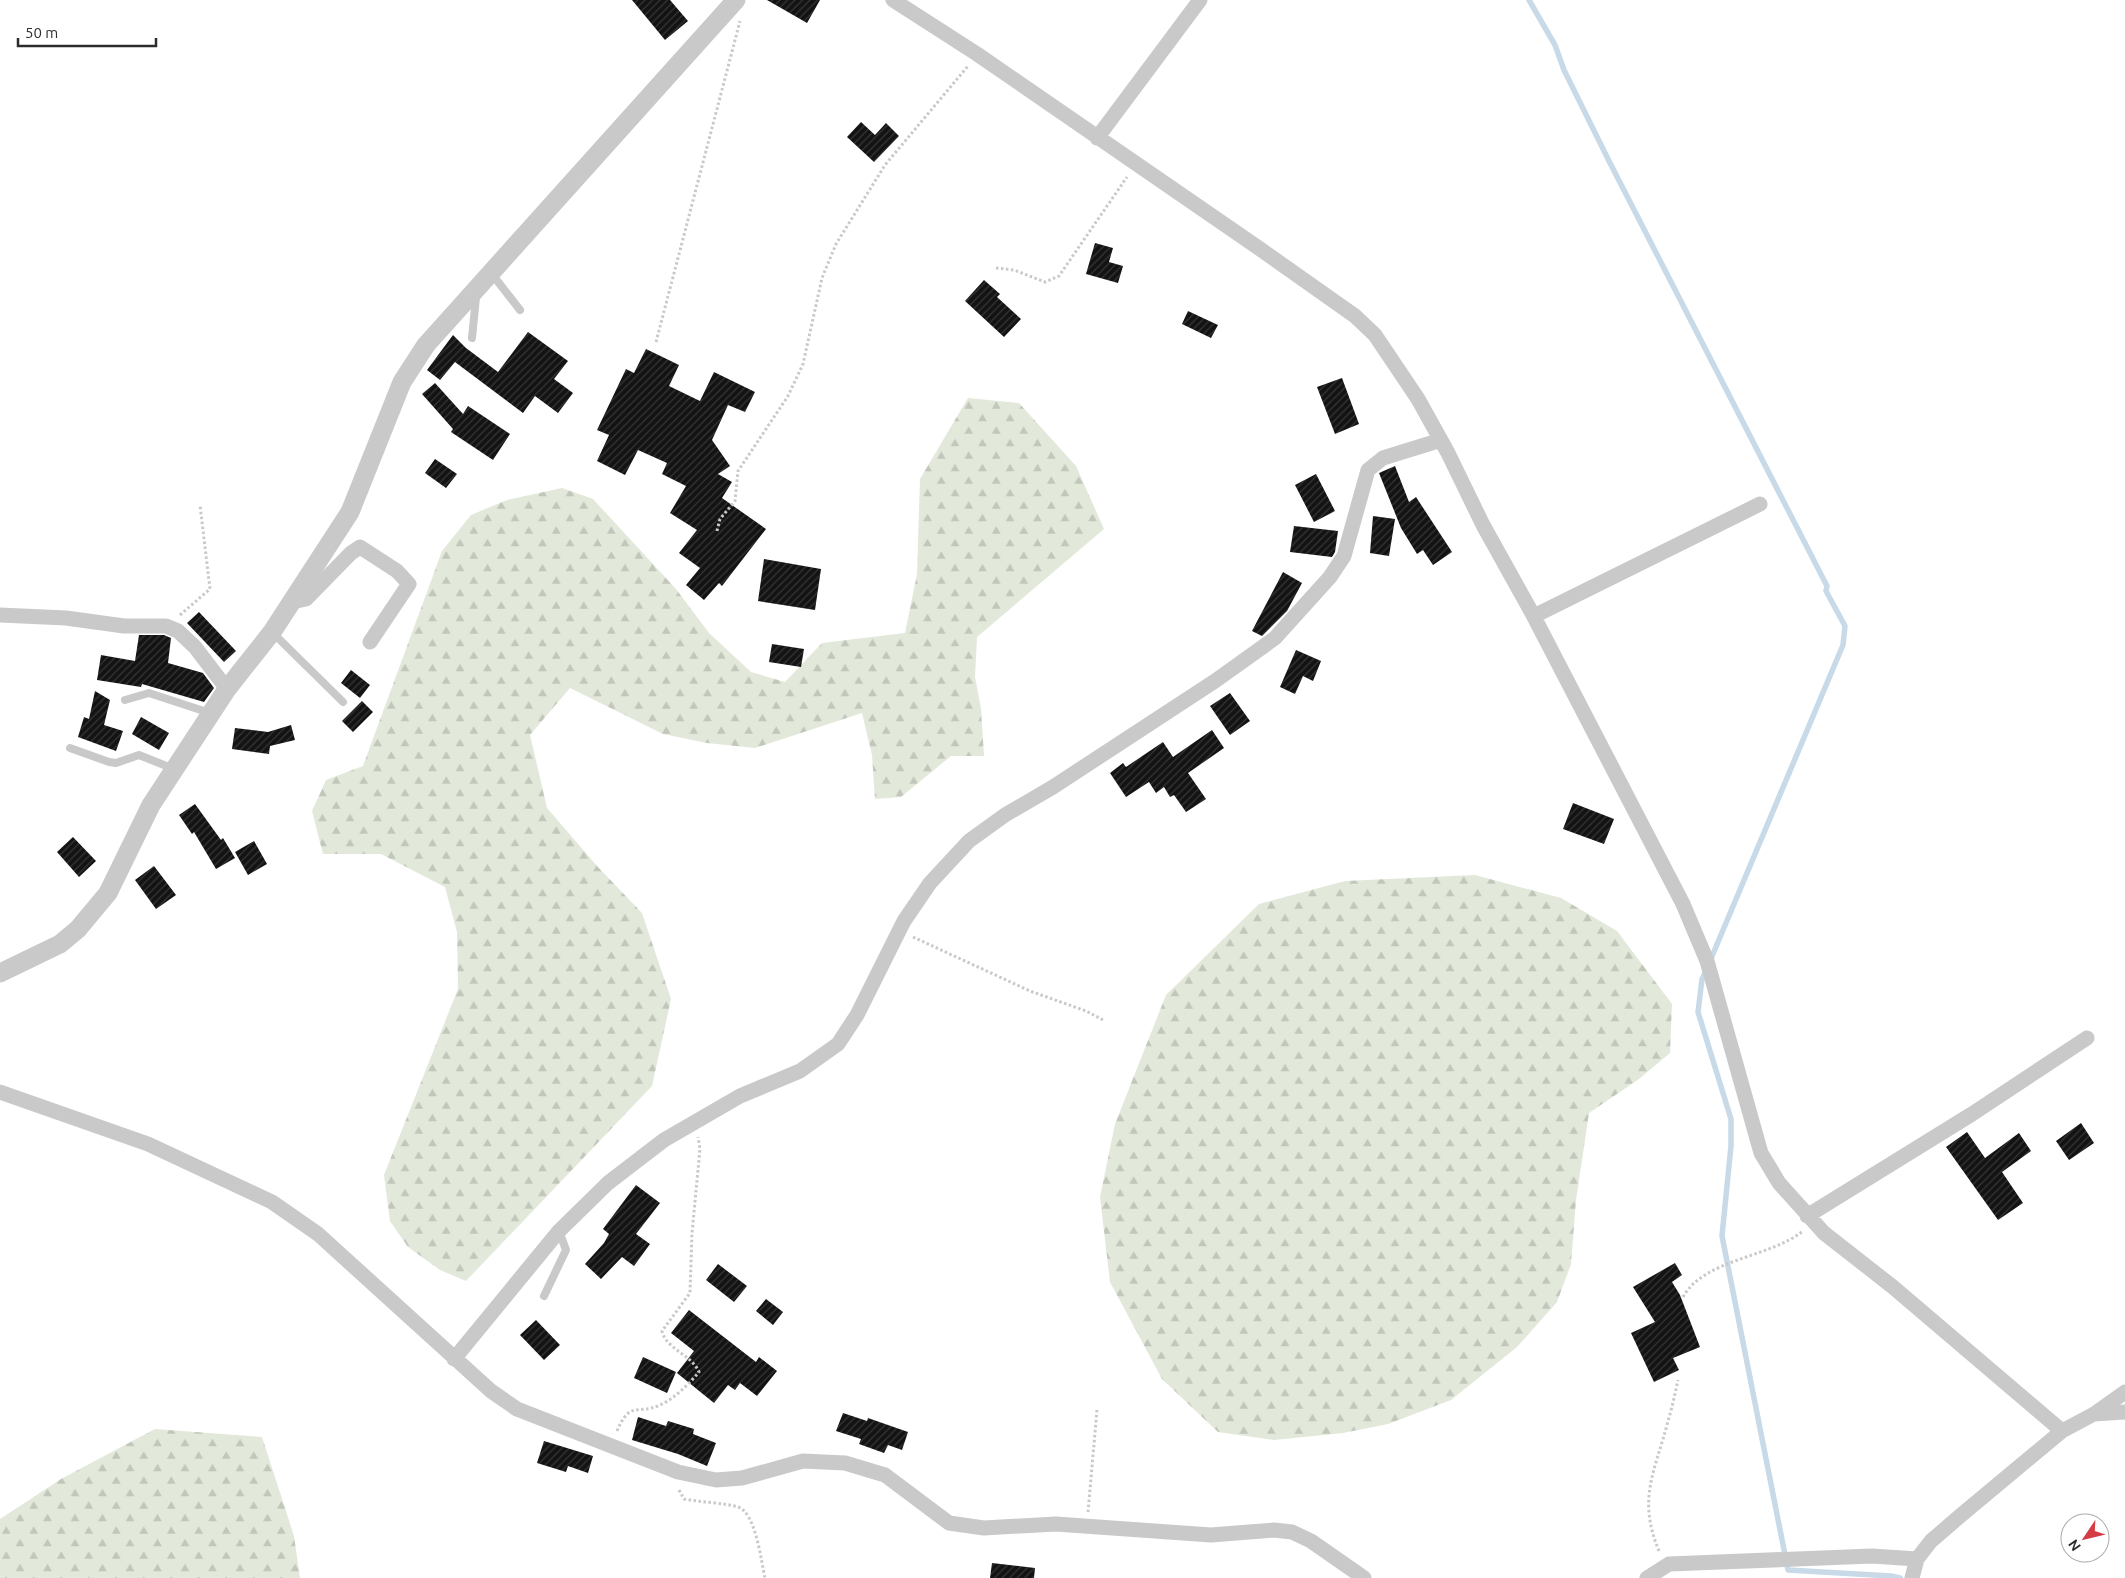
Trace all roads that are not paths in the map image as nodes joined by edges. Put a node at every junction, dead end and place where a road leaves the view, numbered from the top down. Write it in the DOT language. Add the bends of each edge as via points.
graph roads {
  1 [pos="893,0"];
  2 [pos="1200,0"];
  3 [pos="732,4"];
  4 [pos="1097,138"];
  5 [pos="491,273"];
  6 [pos="476,290"];
  7 [pos="520,310"];
  8 [pos="472,338"];
  9 [pos="1441,440"];
  10 [pos="1760,504"];
  11 [pos="292,602"];
  12 [pos="0,615"];
  13 [pos="1534,616"];
  14 [pos="272,632"];
  15 [pos="370,642"];
  16 [pos="227,689"];
  17 [pos="125,700"];
  18 [pos="343,702"];
  19 [pos="212,713"];
  20 [pos="70,748"];
  21 [pos="176,770"];
  22 [pos="0,973"];
  23 [pos="2087,1038"];
  24 [pos="0,1092"];
  25 [pos="1810,1219"];
  26 [pos="559,1231"];
  27 [pos="544,1296"];
  28 [pos="454,1359"];
  29 [pos="2125,1392"];
  30 [pos="2125,1412"];
  31 [pos="2094,1414"];
  32 [pos="2062,1431"];
  33 [pos="1917,1560"];
  34 [pos="1364,1578"];
  35 [pos="1647,1578"];
  36 [pos="1912,1578"];
  1 -- 4 [label="street"];
  2 -- 4 [label="street"];
  3 -- 5 [label="street"];
  4 -- 9 [label="street" via="1355,316 1375,335 1393,360"];
  5 -- 6 [label="street"];
  5 -- 7 [label="lane"];
  6 -- 8 [label="lane"];
  6 -- 11 [label="street" via="426,346 402,382 350,512"];
  9 -- 13 [label="street" via="1483,525"];
  9 -- 26 [label="street" via="1383,458 1368,470 1344,556 1330,577 1275,638 1215,682 969,841 930,883 899,930 857,1015 838,1044 800,1071 740,1096 664,1140 608,1183"];
  10 -- 13 [label="street"];
  11 -- 14 [label="street"];
  11 -- 15 [label="street" via="306,599 360,547 396,571 409,584"];
  12 -- 16 [label="street" via="66,618 124,626 166,626 178,631 195,647"];
  13 -- 25 [label="street" via="1683,904 1707,961 1761,1153 1779,1183"];
  14 -- 16 [label="street"];
  14 -- 18 [label="lane"];
  16 -- 19 [label="street"];
  17 -- 19 [label="lane" via="149,693"];
  19 -- 21 [label="street"];
  20 -- 21 [label="lane" via="116,763 139,755"];
  21 -- 22 [label="street" via="151,805 108,893 78,929 60,944"];
  23 -- 25 [label="street"];
  24 -- 28 [label="street" via="148,1144 272,1202 318,1234"];
  25 -- 32 [label="street"];
  26 -- 27 [label="lane" via="566,1250"];
  26 -- 28 [label="street"];
  28 -- 34 [label="street" via="517,1409 678,1472 716,1480 742,1478 803,1461 845,1463 885,1475 949,1523 984,1528 1056,1524 1211,1535 1274,1530 1292,1532 1311,1540"];
  29 -- 31 [label="street"];
  30 -- 31 [label="street"];
  31 -- 32 [label="street"];
  32 -- 33 [label="street" via="1931,1541"];
  33 -- 35 [label="street" via="1872,1556 1669,1564"];
  33 -- 36 [label="street"];
}
